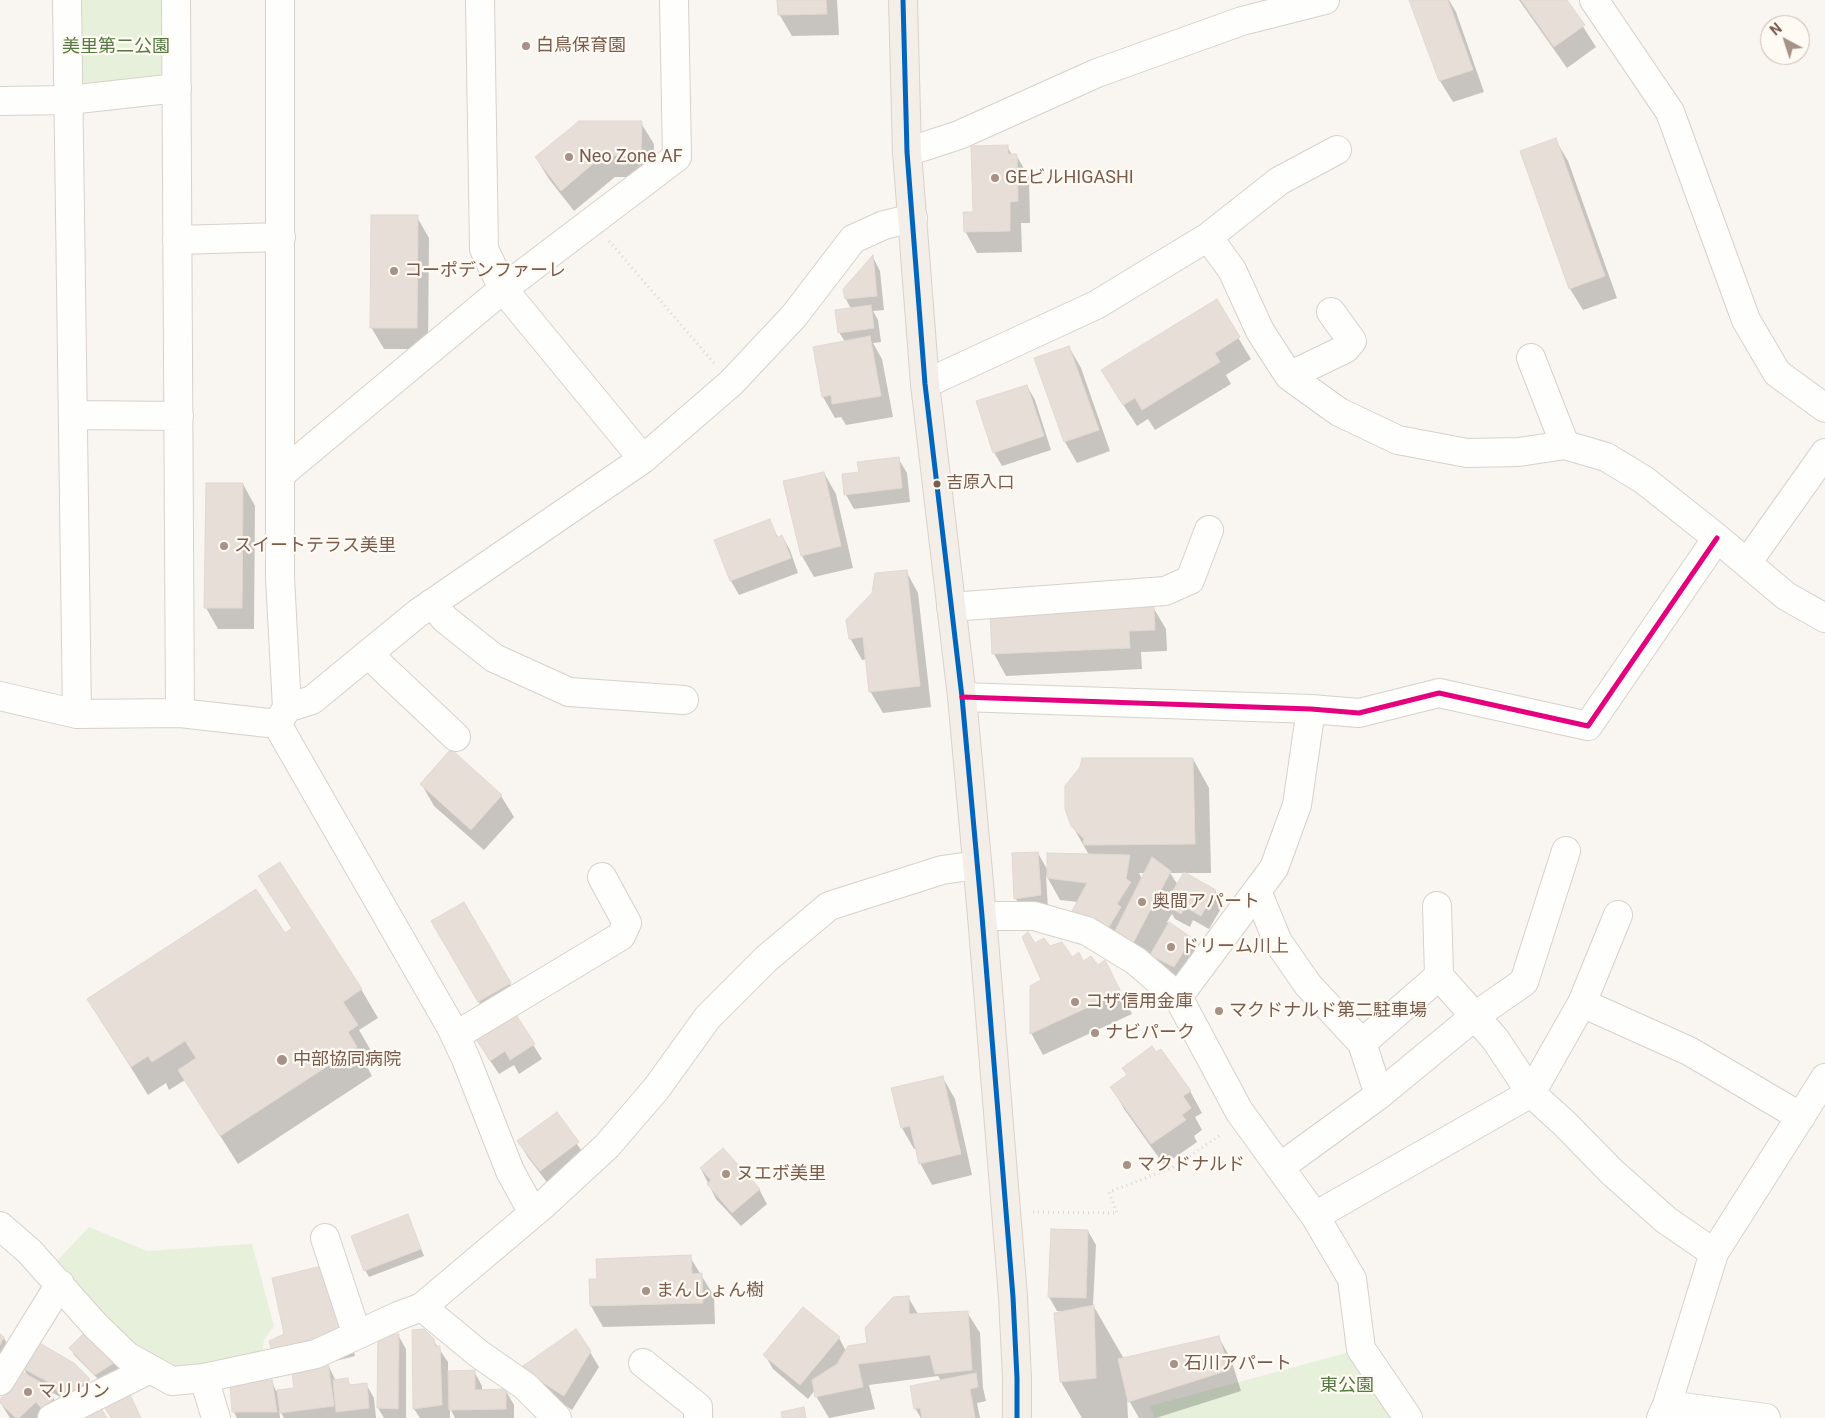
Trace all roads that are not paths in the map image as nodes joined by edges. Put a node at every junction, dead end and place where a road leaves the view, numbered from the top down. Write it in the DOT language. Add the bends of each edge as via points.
graph roads {
  1 [pos="67,0"];
  2 [pos="176,0"];
  3 [pos="280,0"];
  4 [pos="480,0"];
  5 [pos="674,0"];
  6 [pos="902,0"];
  7 [pos="1325,0"];
  8 [pos="1594,0"];
  9 [pos="1240,11"];
  10 [pos="177,88"];
  11 [pos="69,100"];
  12 [pos="0,101"];
  13 [pos="1337,150"];
  14 [pos="907,152"];
  15 [pos="913,218"];
  16 [pos="281,237"];
  17 [pos="1208,238"];
  18 [pos="177,240"];
  19 [pos="503,289"];
  20 [pos="1331,312"];
  21 [pos="1531,358"];
  22 [pos="1289,376"];
  23 [pos="925,384"];
  24 [pos="1825,408"];
  25 [pos="73,415"];
  26 [pos="179,416"];
  27 [pos="1565,445"];
  28 [pos="1825,453"];
  29 [pos="643,459"];
  30 [pos="280,475"];
  31 [pos="1209,530"];
  32 [pos="1717,538"];
  33 [pos="1747,563"];
  34 [pos="432,603"];
  35 [pos="951,607"];
  36 [pos="1825,618"];
  37 [pos="368,654"];
  38 [pos="0,696"];
  39 [pos="962,697"];
  40 [pos="684,700"];
  41 [pos="1311,709"];
  42 [pos="180,713"];
  43 [pos="77,714"];
  44 [pos="282,716"];
  45 [pos="456,737"];
  46 [pos="1566,850"];
  47 [pos="977,865"];
  48 [pos="602,877"];
  49 [pos="1258,891"];
  50 [pos="1437,906"];
  51 [pos="1618,915"];
  52 [pos="982,916"];
  53 [pos="1439,976"];
  54 [pos="1178,996"];
  55 [pos="1582,1003"];
  56 [pos="1475,1016"];
  57 [pos="455,1036"];
  58 [pos="1362,1043"];
  59 [pos="1825,1078"];
  60 [pos="1531,1092"];
  61 [pos="1380,1095"];
  62 [pos="1801,1116"];
  63 [pos="1280,1168"];
  64 [pos="533,1213"];
  65 [pos="1315,1216"];
  66 [pos="0,1226"];
  67 [pos="325,1238"];
  68 [pos="1714,1253"];
  69 [pos="60,1284"];
  70 [pos="422,1307"];
  71 [pos="358,1334"];
  72 [pos="643,1363"];
  73 [pos="150,1369"];
  74 [pos="204,1378"];
  75 [pos="0,1381"];
  76 [pos="1664,1412"];
  77 [pos="52,1418"];
  78 [pos="216,1418"];
  79 [pos="557,1418"];
  80 [pos="698,1418"];
  81 [pos="1017,1418"];
  82 [pos="1408,1418"];
  83 [pos="1766,1418"];
  1 -- 11 [label="street"];
  2 -- 10 [label="street"];
  3 -- 16 [label="street"];
  4 -- 19 [label="street" via="484,249"];
  5 -- 19 [label="street" via="677,157"];
  6 -- 14 [label="main road"];
  7 -- 9 [label="street"];
  8 -- 24 [label="street" via="1670,112 1746,320 1777,373"];
  9 -- 14 [label="street" via="959,135"];
  10 -- 11 [label="street"];
  10 -- 18 [label="street"];
  11 -- 12 [label="street"];
  11 -- 25 [label="street"];
  13 -- 17 [label="street" via="1279,181"];
  14 -- 15 [label="main road"];
  15 -- 23 [label="main road"];
  15 -- 29 [label="street" via="884,225 853,239 794,316 731,383"];
  16 -- 18 [label="street"];
  16 -- 30 [label="street"];
  17 -- 22 [label="street" via="1232,270 1260,331"];
  17 -- 23 [label="street" via="1096,305"];
  18 -- 26 [label="street"];
  19 -- 29 [label="street"];
  19 -- 30 [label="street"];
  20 -- 22 [label="street" via="1352,341 1345,349"];
  21 -- 27 [label="street"];
  22 -- 27 [label="street" via="1339,412 1398,440 1467,453 1519,452"];
  23 -- 35 [label="main road"];
  25 -- 26 [label="street"];
  25 -- 43 [label="street"];
  26 -- 42 [label="street"];
  27 -- 32 [label="street" via="1606,457 1644,480"];
  28 -- 33 [label="street"];
  29 -- 34 [label="street"];
  30 -- 44 [label="street"];
  31 -- 35 [label="street" via="1190,580 1165,591"];
  32 -- 33 [label="street"];
  32 -- 41 [label="street" via="1588,726 1439,693 1359,713"];
  33 -- 36 [label="street" via="1786,596"];
  34 -- 37 [label="street"];
  34 -- 40 [label="street" via="444,618 494,658 569,692"];
  35 -- 39 [label="main road"];
  37 -- 44 [label="street" via="312,700"];
  37 -- 45 [label="street"];
  38 -- 43 [label="street"];
  39 -- 41 [label="street"];
  39 -- 47 [label="main road"];
  41 -- 49 [label="street" via="1297,805 1274,868"];
  42 -- 43 [label="street"];
  42 -- 44 [label="street"];
  44 -- 57 [label="street"];
  46 -- 56 [label="street" via="1524,982"];
  47 -- 52 [label="main road"];
  47 -- 64 [label="street" via="942,870 829,906 766,959 708,1017 656,1089 607,1146"];
  48 -- 57 [label="street" via="627,923 621,936"];
  49 -- 54 [label="street"];
  49 -- 58 [label="street" via="1278,942 1308,985"];
  50 -- 53 [label="street"];
  51 -- 55 [label="street"];
  52 -- 54 [label="street" via="1034,916 1086,931 1136,961"];
  52 -- 81 [label="main road" via="1013,1297"];
  53 -- 56 [label="street"];
  53 -- 58 [label="street"];
  54 -- 63 [label="street" via="1244,1118"];
  55 -- 60 [label="street"];
  55 -- 62 [label="street" via="1689,1051"];
  56 -- 60 [label="street"];
  56 -- 61 [label="street"];
  57 -- 64 [label="street" via="510,1170"];
  58 -- 61 [label="street"];
  59 -- 62 [label="street"];
  60 -- 65 [label="street"];
  60 -- 68 [label="street" via="1666,1220"];
  61 -- 63 [label="street"];
  62 -- 68 [label="street"];
  63 -- 65 [label="street"];
  64 -- 70 [label="street"];
  65 -- 82 [label="street" via="1352,1279 1361,1349"];
  66 -- 69 [label="street"];
  67 -- 71 [label="street"];
  68 -- 76 [label="street"];
  69 -- 73 [label="street" via="127,1356"];
  69 -- 75 [label="street"];
  70 -- 71 [label="street"];
  70 -- 79 [label="street" via="479,1354 525,1386"];
  71 -- 74 [label="street" via="316,1354"];
  72 -- 80 [label="street" via="698,1407"];
  73 -- 74 [label="street" via="172,1381"];
  73 -- 77 [label="street"];
  74 -- 78 [label="street"];
  76 -- 83 [label="street"];
}
